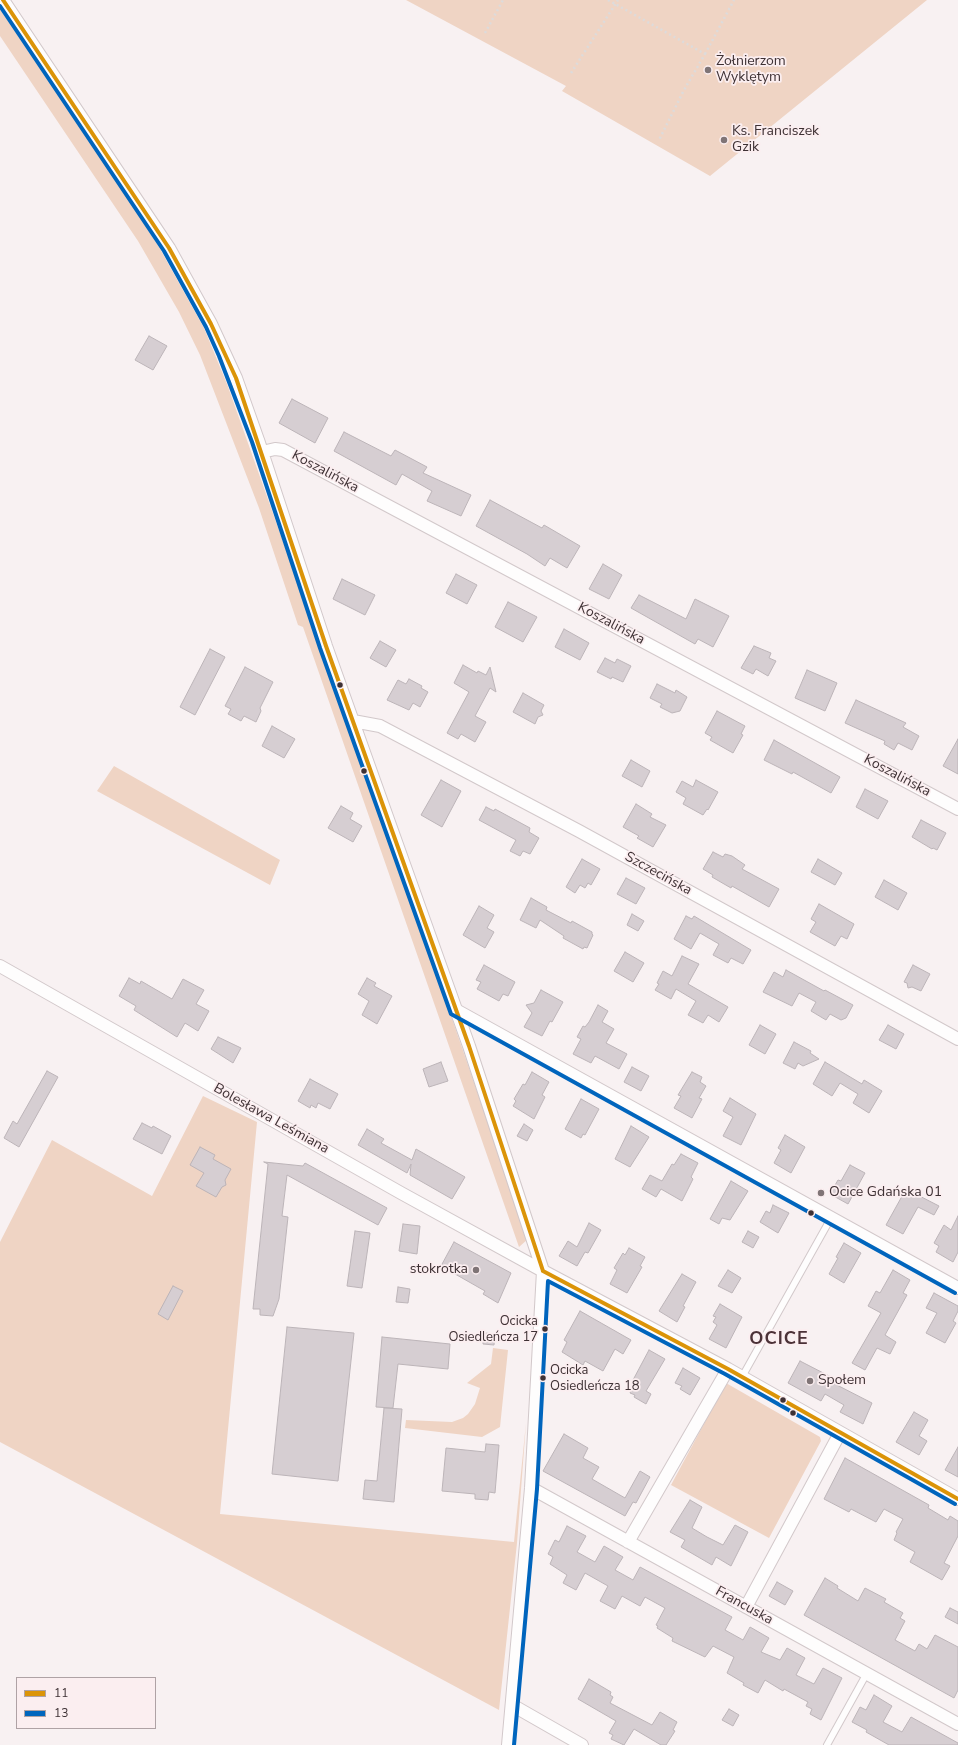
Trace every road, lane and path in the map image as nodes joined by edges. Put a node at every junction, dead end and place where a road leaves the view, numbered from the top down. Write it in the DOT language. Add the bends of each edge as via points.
graph roads {
  1 [pos="3,0"];
  2 [pos="503,0"];
  3 [pos="608,0"];
  4 [pos="618,0"];
  5 [pos="734,0"];
  6 [pos="615,4"];
  7 [pos="485,33"];
  8 [pos="705,54"];
  9 [pos="571,73"];
  10 [pos="659,140"];
  11 [pos="262,452"];
  12 [pos="353,721"];
  13 [pos="958,809"];
  14 [pos="0,966"];
  15 [pos="456,1010"];
  16 [pos="958,1039"];
  17 [pos="830,1218"];
  18 [pos="543,1271"];
  19 [pos="958,1288"];
  20 [pos="728,1369"];
  21 [pos="742,1377"];
  22 [pos="840,1433"];
  23 [pos="530,1488"];
  24 [pos="958,1499"];
  25 [pos="628,1542"];
  26 [pos="746,1607"];
  27 [pos="867,1673"];
  28 [pos="512,1705"];
  29 [pos="958,1724"];
  30 [pos="508,1745"];
  31 [pos="582,1745"];
  32 [pos="827,1745"];
  1 -- 11 [label="street" via="169,248 211,324 236,378"];
  2 -- 7 [label="path"];
  3 -- 6 [label="path"];
  4 -- 6 [label="path"];
  5 -- 8 [label="path"];
  6 -- 8 [label="path"];
  6 -- 9 [label="path"];
  8 -- 10 [label="path"];
  11 -- 12 [label="street"];
  11 -- 13 [label="street, Koszalińska" via="283,450"];
  12 -- 15 [label="street"];
  12 -- 16 [label="street, Szczecińska" via="380,726 579,831"];
  14 -- 18 [label="street, Bolesława Leśmiana"];
  15 -- 17 [label="street"];
  15 -- 18 [label="street"];
  17 -- 19 [label="street"];
  17 -- 21 [label="lane"];
  18 -- 20 [label="street, Bolesława Leśmiana"];
  18 -- 23 [label="street"];
  20 -- 21 [label="street, Bolesława Leśmiana"];
  20 -- 25 [label="street"];
  21 -- 22 [label="street, Bolesława Leśmiana"];
  22 -- 24 [label="street, Bolesława Leśmiana"];
  22 -- 26 [label="street"];
  23 -- 25 [label="street, Francuska"];
  23 -- 28 [label="street"];
  25 -- 26 [label="street, Francuska"];
  26 -- 27 [label="street, Francuska"];
  27 -- 29 [label="street, Francuska"];
  27 -- 32 [label="lane"];
  28 -- 30 [label="street"];
  28 -- 31 [label="street"];
}
